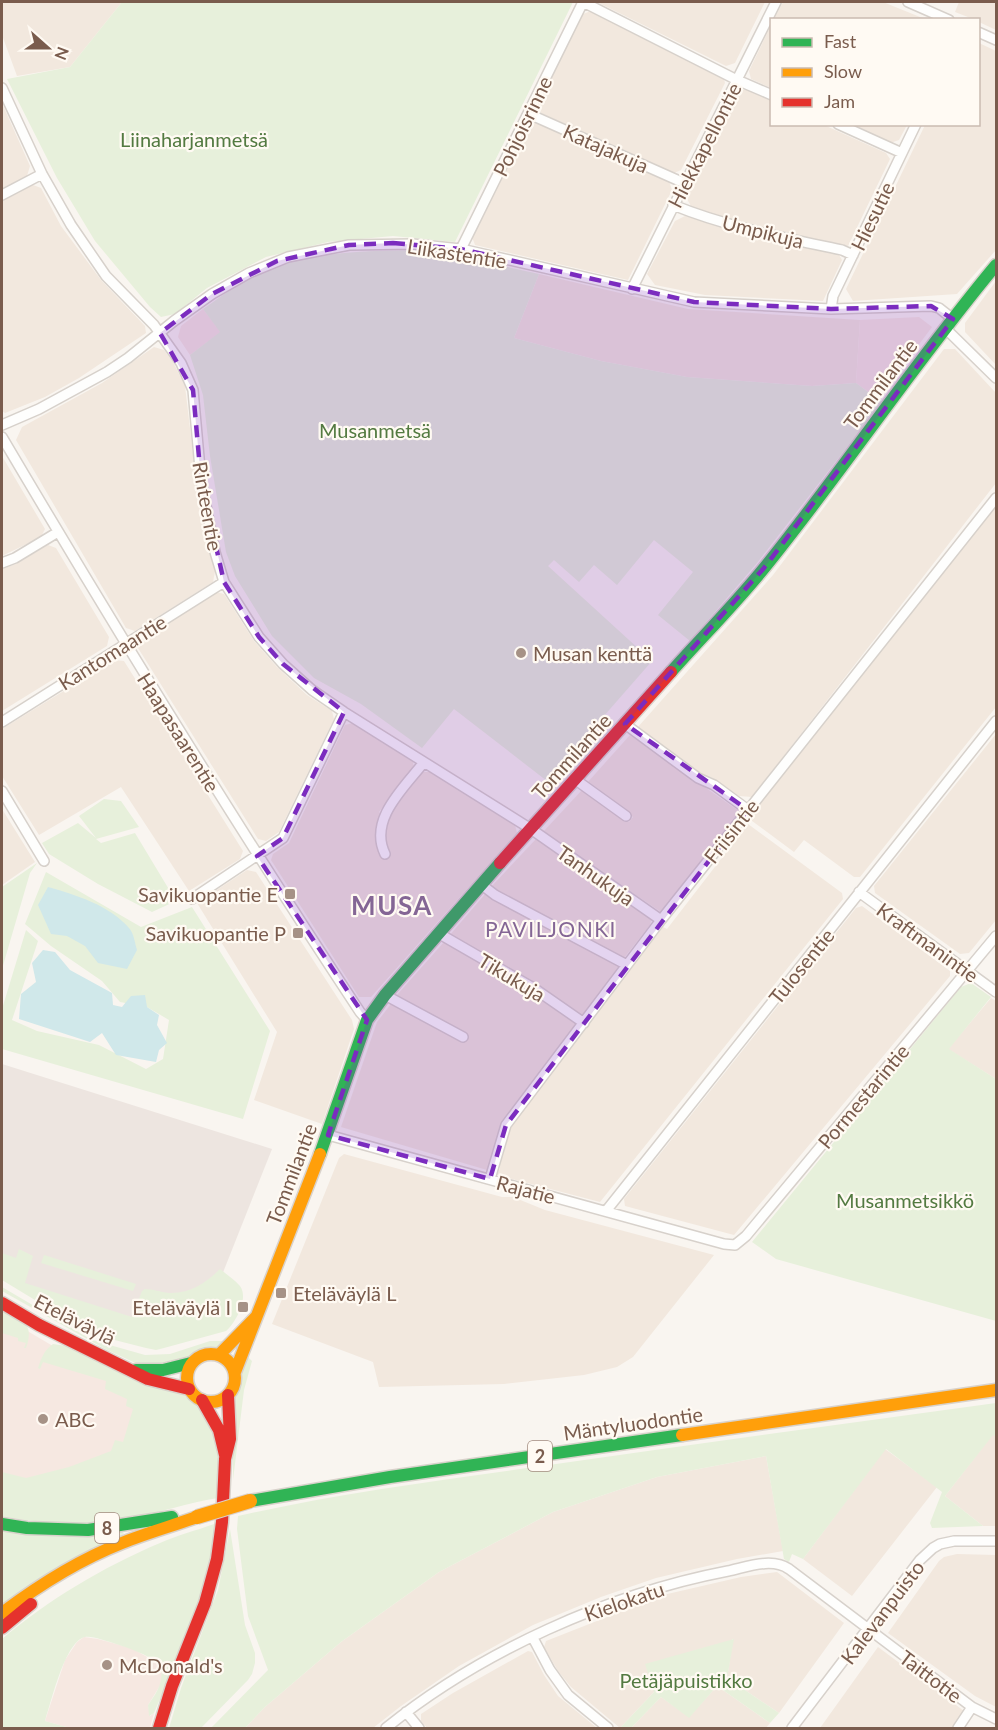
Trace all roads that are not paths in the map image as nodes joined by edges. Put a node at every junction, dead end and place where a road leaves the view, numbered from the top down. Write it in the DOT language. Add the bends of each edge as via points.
graph roads {
  1 [pos="583,2"];
  2 [pos="776,2"];
  3 [pos="908,2"];
  4 [pos="945,18"];
  5 [pos="980,33"];
  6 [pos="996,40"];
  7 [pos="737,80"];
  8 [pos="2,88"];
  9 [pos="770,95"];
  10 [pos="529,114"];
  11 [pos="842,126"];
  12 [pos="915,126"];
  13 [pos="902,153"];
  14 [pos="42,174"];
  15 [pos="684,183"];
  16 [pos="2,195"];
  17 [pos="673,205"];
  18 [pos="461,249"];
  19 [pos="853,255"];
  20 [pos="996,265"];
  21 [pos="632,289"];
  22 [pos="831,309"];
  23 [pos="950,324"];
  24 [pos="160,333"];
  25 [pos="996,378"];
  26 [pos="2,424"];
  27 [pos="2,437"];
  28 [pos="996,498"];
  29 [pos="58,532"];
  30 [pos="2,563"];
  31 [pos="224,582"];
  32 [pos="124,644"];
  33 [pos="345,712"];
  34 [pos="996,721"];
  35 [pos="2,722"];
  36 [pos="625,724"];
  37 [pos="424,762"];
  38 [pos="576,780"];
  39 [pos="2,791"];
  40 [pos="748,810"];
  41 [pos="626,816"];
  42 [pos="531,829"];
  43 [pos="385,854"];
  44 [pos="257,856"];
  45 [pos="44,861"];
  46 [pos="482,885"];
  47 [pos="859,892"];
  48 [pos="192,899"];
  49 [pos="661,920"];
  50 [pos="438,933"];
  51 [pos="996,936"];
  52 [pos="627,965"];
  53 [pos="967,971"];
  54 [pos="996,992"];
  55 [pos="385,994"];
  56 [pos="367,1020"];
  57 [pos="584,1023"];
  58 [pos="463,1037"];
  59 [pos="328,1135"];
  60 [pos="490,1179"];
  61 [pos="606,1211"];
  62 [pos="724,1244"];
  63 [pos="2,1303"];
  64 [pos="256,1317"];
  65 [pos="219,1354"];
  66 [pos="191,1363"];
  67 [pos="132,1370"];
  68 [pos="235,1372"];
  69 [pos="189,1389"];
  70 [pos="996,1390"];
  71 [pos="228,1395"];
  72 [pos="202,1400"];
  73 [pos="226,1456"];
  74 [pos="184,1521"];
  75 [pos="2,1524"];
  76 [pos="996,1541"];
  77 [pos="2,1613"];
  78 [pos="2,1628"];
  79 [pos="869,1629"];
  80 [pos="533,1638"];
  81 [pos="972,1707"];
  82 [pos="406,1712"];
  83 [pos="996,1719"];
  84 [pos="159,1728"];
  85 [pos="386,1728"];
  86 [pos="418,1728"];
  87 [pos="608,1728"];
  88 [pos="792,1728"];
  89 [pos="958,1728"];
  1 -- 7 [label="street"];
  1 -- 10 [label="street, Pohjoisrinne"];
  2 -- 7 [label="street, Hiekkapellontie"];
  3 -- 4 [label="street"];
  5 -- 6 [label="street"];
  7 -- 9 [label="street"];
  7 -- 15 [label="street, Hiekkapellontie"];
  8 -- 14 [label="street, Rinteentie"];
  10 -- 15 [label="street, Katajakuja"];
  10 -- 18 [label="street, Pohjoisrinne"];
  11 -- 13 [label="street"];
  12 -- 13 [label="street, Hiesutie"];
  13 -- 19 [label="street, Hiesutie"];
  14 -- 16 [label="street"];
  14 -- 24 [label="street, Rinteentie" via="106,276"];
  15 -- 17 [label="street, Hiekkapellontie"];
  17 -- 19 [label="street, Umpikuja" via="753,231"];
  17 -- 21 [label="street, Hiekkapellontie"];
  18 -- 21 [label="street, Liikastentie"];
  18 -- 24 [label="street, Liikastentie" via="413,243 349,245 288,257 227,285"];
  19 -- 22 [label="street, Hiesutie" via="833,296"];
  20 -- 23 [label="main road, Tommilantie"];
  21 -- 22 [label="street, Liikastentie" via="694,302"];
  22 -- 23 [label="street, Liikastentie" via="931,306 939,308"];
  23 -- 25 [label="street, Liikastentie"];
  23 -- 36 [label="main road, Tommilantie" via="764,568"];
  24 -- 26 [label="street, Liikastentie" via="121,363 57,400"];
  24 -- 31 [label="street, Rinteentie" via="181,363 193,390 201,480"];
  27 -- 29 [label="street, Haapasaarentie"];
  28 -- 40 [label="street, Friisintie"];
  29 -- 30 [label="street"];
  29 -- 32 [label="street, Haapasaarentie"];
  31 -- 32 [label="street, Kantomaantie"];
  31 -- 33 [label="street, Rinteentie" via="259,638 312,690"];
  32 -- 35 [label="street, Kantomaantie"];
  32 -- 44 [label="street, Haapasaarentie"];
  33 -- 37 [label="street, Rinteentie"];
  33 -- 44 [label="street" via="283,838"];
  34 -- 47 [label="street, Tulosentie"];
  36 -- 38 [label="main road, Tommilantie"];
  36 -- 40 [label="street"];
  37 -- 42 [label="street, Rinteentie"];
  37 -- 43 [label="street" via="381,825"];
  38 -- 41 [label="street"];
  38 -- 42 [label="main road, Tommilantie"];
  39 -- 45 [label="street"];
  40 -- 49 [label="street, Friisintie"];
  42 -- 46 [label="main road, Tommilantie"];
  42 -- 49 [label="street, Tanhukuja"];
  44 -- 48 [label="street"];
  44 -- 56 [label="street, Haapasaarentie"];
  46 -- 50 [label="main road, Tommilantie"];
  46 -- 52 [label="street"];
  47 -- 53 [label="street, Kraftmanintie"];
  47 -- 61 [label="street, Tulosentie"];
  49 -- 52 [label="street, Friisintie"];
  50 -- 55 [label="main road, Tommilantie"];
  50 -- 57 [label="street, Tikukuja"];
  51 -- 53 [label="street, Pormestarintie"];
  52 -- 57 [label="street, Friisintie"];
  53 -- 54 [label="street, Kraftmanintie"];
  53 -- 62 [label="street, Pormestarintie" via="746,1236 735,1245"];
  55 -- 56 [label="main road, Tommilantie"];
  55 -- 58 [label="street"];
  56 -- 59 [label="main road, Tommilantie"];
  57 -- 60 [label="street, Friisintie" via="506,1125"];
  59 -- 60 [label="street, Rajatie"];
  59 -- 64 [label="main road, Tommilantie"];
  60 -- 61 [label="street, Rajatie"];
  61 -- 62 [label="street, Rajatie"];
  63 -- 67 [label="main road, Eteläväylä"];
  64 -- 65 [label="main road, Tommilantie"];
  64 -- 68 [label="main road, Tommilantie"];
  65 -- 66 [label="main road" via="199,1356"];
  65 -- 68 [label="main road"];
  66 -- 67 [label="main road, Eteläväylä" via="163,1370"];
  66 -- 69 [label="main road" via="187,1372"];
  67 -- 69 [label="main road, Eteläväylä" via="148,1379"];
  68 -- 71 [label="main road"];
  69 -- 72 [label="main road"];
  70 -- 74 [label="main road, Mäntyluodontie / 2, bridge" via="401,1476 250,1501"];
  71 -- 72 [label="main road" via="218,1401"];
  71 -- 73 [label="main road" via="230,1434"];
  72 -- 73 [label="main road" via="219,1430"];
  73 -- 84 [label="main road" via="221,1533 211,1588"];
  74 -- 75 [label="main road, 8" via="172,1517 77,1530"];
  74 -- 77 [label="main road, Mäntyluodontie / 2" via="97,1554"];
  74 -- 78 [label="main road, Mäntyluodontie / 2" via="57,1586"];
  76 -- 79 [label="street, Kalevanpuisto" via="954,1541 933,1548"];
  79 -- 80 [label="street, Kielokatu" via="776,1563 711,1574 621,1600"];
  79 -- 81 [label="street, Taittotie"];
  79 -- 88 [label="street, Kalevanpuisto"];
  80 -- 82 [label="street, Kielokatu" via="496,1655"];
  80 -- 87 [label="street" via="568,1695"];
  81 -- 83 [label="street, Taittotie"];
  81 -- 89 [label="street"];
  82 -- 85 [label="street, Kielokatu"];
  82 -- 86 [label="street"];
}
